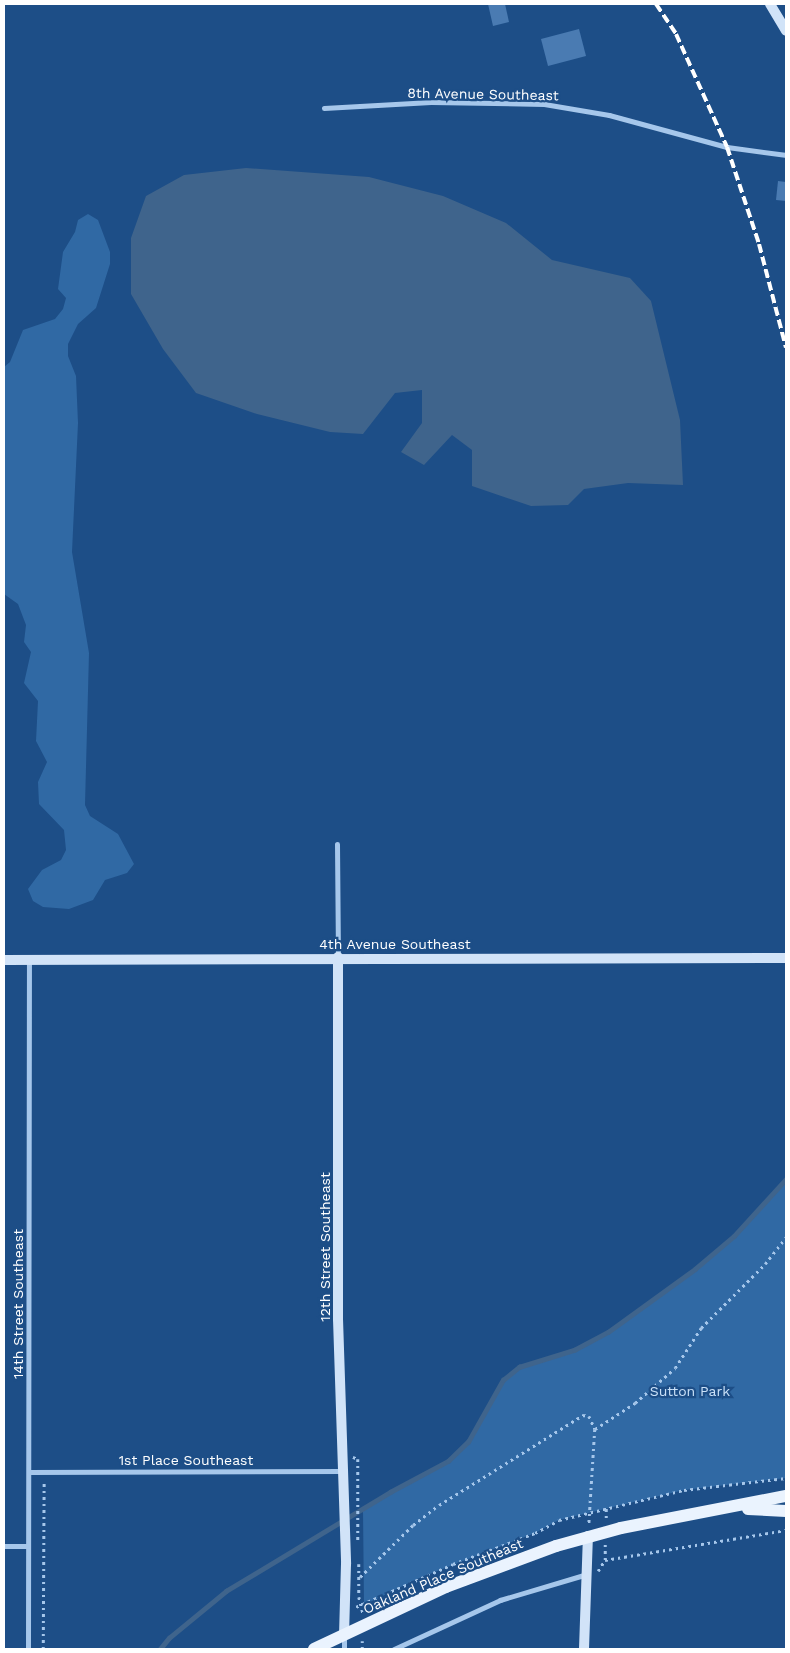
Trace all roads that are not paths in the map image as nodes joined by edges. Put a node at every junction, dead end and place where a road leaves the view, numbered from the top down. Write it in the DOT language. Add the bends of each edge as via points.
graph roads {
  1 [pos="770,4"];
  2 [pos="786,31"];
  3 [pos="324,108"];
  4 [pos="786,155"];
  5 [pos="336,844"];
  6 [pos="338,957"];
  7 [pos="786,958"];
  8 [pos="4,960"];
  9 [pos="29,960"];
  10 [pos="343,1471"];
  11 [pos="30,1472"];
  12 [pos="786,1496"];
  13 [pos="733,1508"];
  14 [pos="786,1511"];
  15 [pos="588,1536"];
  16 [pos="4,1546"];
  17 [pos="28,1546"];
  18 [pos="587,1574"];
  19 [pos="344,1634"];
  20 [pos="28,1649"];
  21 [pos="314,1649"];
  22 [pos="344,1649"];
  23 [pos="394,1649"];
  24 [pos="584,1649"];
  1 -- 2 [label="street"];
  3 -- 4 [label="street, 8th Avenue Southeast" via="431,102 544,104 609,115 727,147"];
  5 -- 6 [label="street, 12th Street Southeast"];
  6 -- 7 [label="street, 4th Avenue Southeast"];
  6 -- 9 [label="street, 4th Avenue Southeast"];
  6 -- 10 [label="street, 12th Street Southeast" via="338,1319"];
  8 -- 9 [label="street, 4th Avenue Southeast"];
  9 -- 11 [label="street, 14th Street Southeast"];
  10 -- 11 [label="street, 1st Place Southeast"];
  10 -- 19 [label="street, 12th Street Southeast"];
  11 -- 17 [label="street, 14th Street Southeast"];
  12 -- 13 [label="main road, Oakland Place Southeast"];
  13 -- 14 [label="main road, Oakland Place Southeast"];
  13 -- 15 [label="main road, Oakland Place Southeast"];
  15 -- 18 [label="street"];
  15 -- 19 [label="main road, Oakland Place Southeast" via="475,1575"];
  16 -- 17 [label="street"];
  17 -- 20 [label="street, 14th Street Southeast"];
  18 -- 23 [label="street" via="500,1600"];
  18 -- 24 [label="street"];
  19 -- 21 [label="main road, Oakland Place Southeast"];
  19 -- 22 [label="street, 12th Street Southeast"];
}
